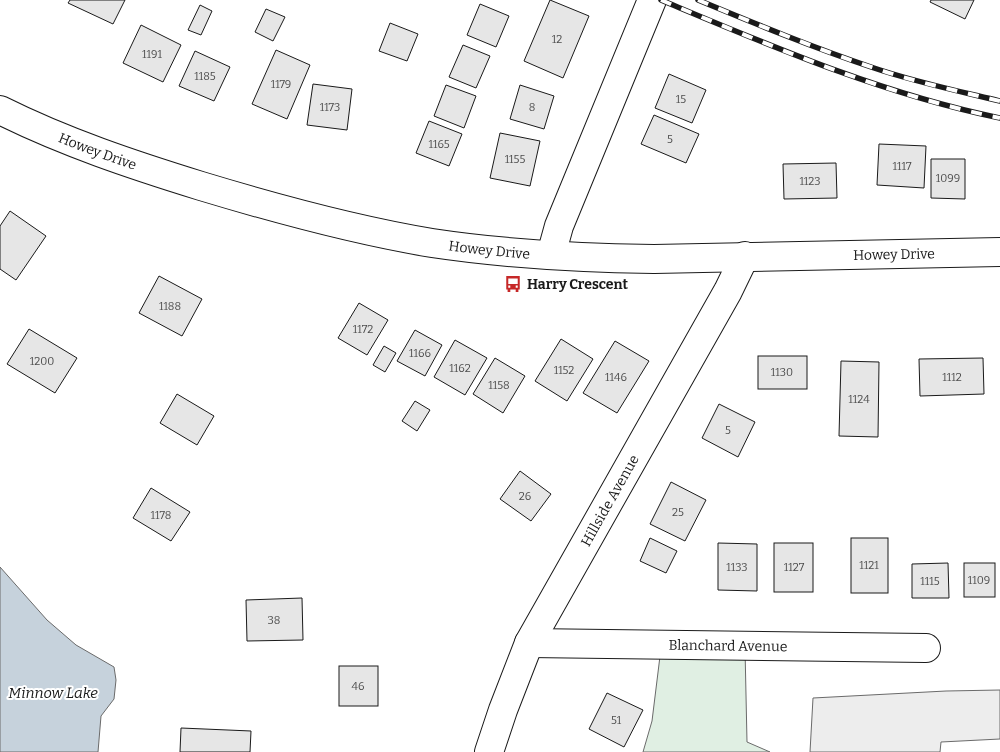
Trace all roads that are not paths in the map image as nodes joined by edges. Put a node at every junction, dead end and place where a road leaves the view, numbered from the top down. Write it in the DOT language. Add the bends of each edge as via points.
graph roads {
  1 [pos="652,0"];
  2 [pos="0,110"];
  3 [pos="1000,252"];
  4 [pos="551,255"];
  5 [pos="745,256"];
  6 [pos="529,643"];
  7 [pos="926,648"];
  8 [pos="490,752"];
  1 -- 4 [label="street" via="559,226"];
  2 -- 4 [label="street, Howey Drive" via="124,161 296,213 431,243"];
  3 -- 5 [label="street, Howey Drive"];
  4 -- 5 [label="street, Howey Drive"];
  5 -- 6 [label="street, Hillside Avenue"];
  6 -- 7 [label="street, Blanchard Avenue"];
  6 -- 8 [label="street, Hillside Avenue"];
}
